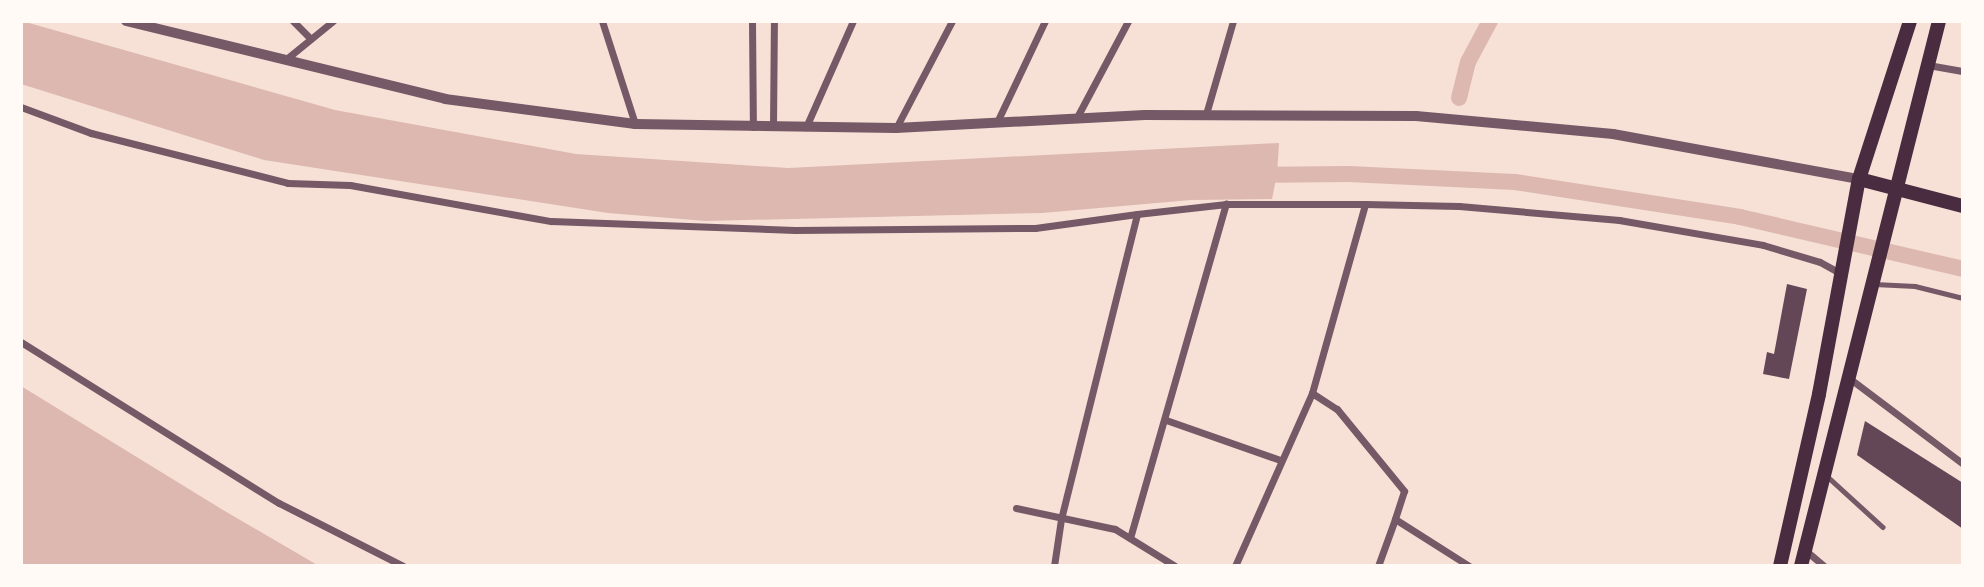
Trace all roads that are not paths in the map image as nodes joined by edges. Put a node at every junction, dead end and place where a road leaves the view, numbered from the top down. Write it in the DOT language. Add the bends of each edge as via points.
graph roads {
  1 [pos="126,21"];
  2 [pos="293,21"];
  3 [pos="333,21"];
  4 [pos="602,21"];
  5 [pos="752,21"];
  6 [pos="775,21"];
  7 [pos="853,21"];
  8 [pos="953,21"];
  9 [pos="1045,21"];
  10 [pos="1128,21"];
  11 [pos="1233,21"];
  12 [pos="1910,21"];
  13 [pos="1939,21"];
  14 [pos="311,39"];
  15 [pos="282,62"];
  16 [pos="1928,65"];
  17 [pos="1963,71"];
  18 [pos="21,107"];
  19 [pos="1206,114"];
  20 [pos="1076,119"];
  21 [pos="997,122"];
  22 [pos="635,124"];
  23 [pos="753,127"];
  24 [pos="773,127"];
  25 [pos="806,127"];
  26 [pos="896,128"];
  27 [pos="1859,179"];
  28 [pos="1897,192"];
  29 [pos="1226,204"];
  30 [pos="1365,204"];
  31 [pos="1963,206"];
  32 [pos="1137,214"];
  33 [pos="1840,273"];
  34 [pos="1874,284"];
  35 [pos="1963,298"];
  36 [pos="21,342"];
  37 [pos="1849,378"];
  38 [pos="1312,393"];
  39 [pos="1166,421"];
  40 [pos="1280,460"];
  41 [pos="1963,464"];
  42 [pos="1824,474"];
  43 [pos="1797,493"];
  44 [pos="1818,497"];
  45 [pos="1016,508"];
  46 [pos="1061,519"];
  47 [pos="1395,519"];
  48 [pos="1883,527"];
  49 [pos="1130,538"];
  50 [pos="1805,550"];
  51 [pos="403,566"];
  52 [pos="1054,566"];
  53 [pos="1175,566"];
  54 [pos="1235,566"];
  55 [pos="1378,566"];
  56 [pos="1469,566"];
  57 [pos="1780,566"];
  58 [pos="1801,566"];
  59 [pos="1824,566"];
  1 -- 15 [label="street"];
  2 -- 14 [label="street"];
  3 -- 14 [label="street"];
  4 -- 22 [label="street"];
  5 -- 23 [label="street"];
  6 -- 24 [label="street"];
  7 -- 25 [label="street"];
  8 -- 26 [label="street"];
  9 -- 21 [label="street"];
  10 -- 20 [label="street"];
  11 -- 19 [label="street"];
  12 -- 27 [label="highway"];
  13 -- 16 [label="highway"];
  14 -- 15 [label="street"];
  15 -- 22 [label="street" via="445,99"];
  16 -- 17 [label="street"];
  16 -- 28 [label="highway"];
  18 -- 32 [label="street" via="91,133 288,183 350,185 551,220 795,230 1035,228"];
  19 -- 20 [label="street"];
  19 -- 27 [label="street" via="1416,116 1548,126 1739,154"];
  20 -- 21 [label="street"];
  21 -- 26 [label="street"];
  22 -- 23 [label="street"];
  23 -- 24 [label="street"];
  24 -- 25 [label="street"];
  25 -- 26 [label="street"];
  27 -- 28 [label="highway"];
  27 -- 33 [label="highway"];
  28 -- 31 [label="highway"];
  28 -- 34 [label="highway"];
  29 -- 30 [label="street"];
  29 -- 32 [label="street"];
  29 -- 39 [label="street"];
  30 -- 33 [label="street" via="1460,206 1619,220 1763,245 1820,262"];
  30 -- 38 [label="street"];
  32 -- 46 [label="street"];
  33 -- 43 [label="highway"];
  34 -- 35 [label="lane" via="1915,286"];
  34 -- 37 [label="highway"];
  36 -- 51 [label="street" via="279,503"];
  37 -- 41 [label="street"];
  37 -- 42 [label="highway"];
  38 -- 40 [label="street"];
  38 -- 47 [label="street" via="1337,409 1404,491"];
  39 -- 40 [label="street"];
  39 -- 49 [label="street"];
  40 -- 54 [label="street"];
  42 -- 44 [label="highway"];
  42 -- 48 [label="lane"];
  43 -- 44 [label="highway"];
  43 -- 57 [label="highway"];
  44 -- 50 [label="highway"];
  45 -- 46 [label="street"];
  46 -- 49 [label="street" via="1115,529"];
  46 -- 52 [label="street"];
  47 -- 55 [label="street"];
  47 -- 56 [label="street"];
  49 -- 53 [label="street"];
  50 -- 58 [label="highway"];
  50 -- 59 [label="street"];
}
